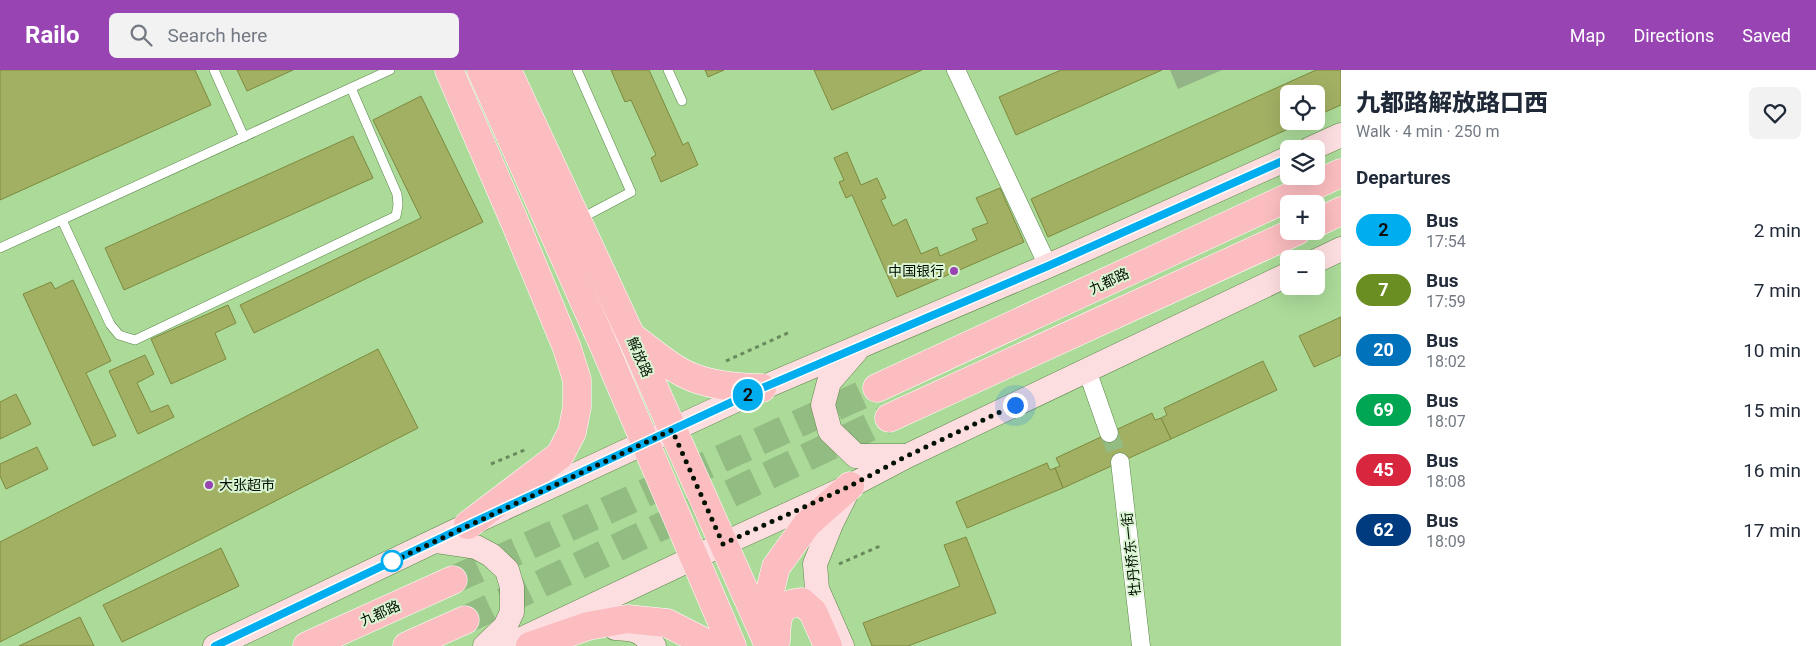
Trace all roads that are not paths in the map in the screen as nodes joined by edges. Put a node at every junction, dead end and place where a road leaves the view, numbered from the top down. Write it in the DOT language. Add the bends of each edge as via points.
graph roads {
  1 [pos="214,70"];
  2 [pos="390,70"];
  3 [pos="449,70"];
  4 [pos="481,70"];
  5 [pos="506,70"];
  6 [pos="577,70"];
  7 [pos="668,70"];
  8 [pos="956,70"];
  9 [pos="351,88"];
  10 [pos="682,101"];
  11 [pos="1341,135"];
  12 [pos="244,137"];
  13 [pos="1325,142"];
  14 [pos="1280,162"];
  15 [pos="1341,173"];
  16 [pos="1341,211"];
  17 [pos="1325,219"];
  18 [pos="62,220"];
  19 [pos="578,221"];
  20 [pos="1280,239"];
  21 [pos="0,248"];
  22 [pos="1341,249"];
  23 [pos="1325,257"];
  24 [pos="1048,266"];
  25 [pos="1280,278"];
  26 [pos="631,336"];
  27 [pos="861,346"];
  28 [pos="1087,370"];
  29 [pos="762,388"];
  30 [pos="877,388"];
  31 [pos="889,418"];
  32 [pos="672,430"];
  33 [pos="1109,433"];
  34 [pos="646,442"];
  35 [pos="907,456"];
  36 [pos="1120,462"];
  37 [pos="850,486"];
  38 [pos="468,525"];
  39 [pos="435,541"];
  40 [pos="723,544"];
  41 [pos="696,557"];
  42 [pos="453,580"];
  43 [pos="465,620"];
  44 [pos="588,626"];
  45 [pos="215,646"];
  46 [pos="307,646"];
  47 [pos="407,646"];
  48 [pos="485,646"];
  49 [pos="507,646"];
  50 [pos="530,646"];
  51 [pos="654,646"];
  52 [pos="712,646"];
  53 [pos="732,646"];
  54 [pos="769,646"];
  55 [pos="775,646"];
  56 [pos="828,646"];
  57 [pos="842,646"];
  58 [pos="1141,646"];
  1 -- 12 [label="lane"];
  2 -- 9 [label="lane"];
  3 -- 38 [label="main road" via="516,224 577,380 577,407 572,432 560,455"];
  4 -- 34 [label="main road, 解放路"];
  5 -- 19 [label="main road, 解放路"];
  6 -- 19 [label="lane" via="631,192"];
  7 -- 10 [label="lane"];
  8 -- 24 [label="street"];
  9 -- 12 [label="lane"];
  9 -- 18 [label="lane" via="397,194 396,216 135,340 118,336 110,324"];
  11 -- 13 [label="main road"];
  12 -- 18 [label="lane"];
  14 -- 24 [label="main road"];
  15 -- 30 [label="main road, 九都路"];
  16 -- 17 [label="main road"];
  18 -- 21 [label="lane"];
  19 -- 26 [label="main road, 解放路"];
  20 -- 31 [label="main road"];
  22 -- 23 [label="main road"];
  24 -- 27 [label="main road"];
  25 -- 28 [label="main road"];
  26 -- 29 [label="main road" via="693,378 736,388"];
  26 -- 32 [label="main road, 解放路"];
  27 -- 29 [label="main road"];
  27 -- 35 [label="main road" via="829,382 823,405 830,431 856,456"];
  28 -- 33 [label="street"];
  28 -- 35 [label="main road"];
  29 -- 32 [label="main road"];
  32 -- 34 [label="main road"];
  32 -- 40 [label="main road, 解放路"];
  34 -- 38 [label="main road"];
  34 -- 41 [label="main road, 解放路"];
  35 -- 37 [label="main road"];
  36 -- 58 [label="street, 牡丹桥东一街"];
  37 -- 40 [label="main road"];
  37 -- 55 [label="main road" via="807,524 776,567 766,607"];
  37 -- 57 [label="main road" via="816,564 817,589"];
  38 -- 39 [label="main road"];
  39 -- 45 [label="main road"];
  39 -- 48 [label="main road" via="476,547 491,555 506,570 512,587 512,612 505,627"];
  40 -- 41 [label="main road"];
  40 -- 54 [label="main road, 解放路"];
  41 -- 49 [label="main road"];
  41 -- 53 [label="main road, 解放路"];
  42 -- 46 [label="main road, 九都路"];
  43 -- 47 [label="main road"];
  44 -- 50 [label="main road"];
  44 -- 51 [label="main road" via="643,633"];
  44 -- 52 [label="main road" via="627,619 667,623"];
  55 -- 56 [label="main road" via="777,619 782,608 802,602 814,612"];
}
